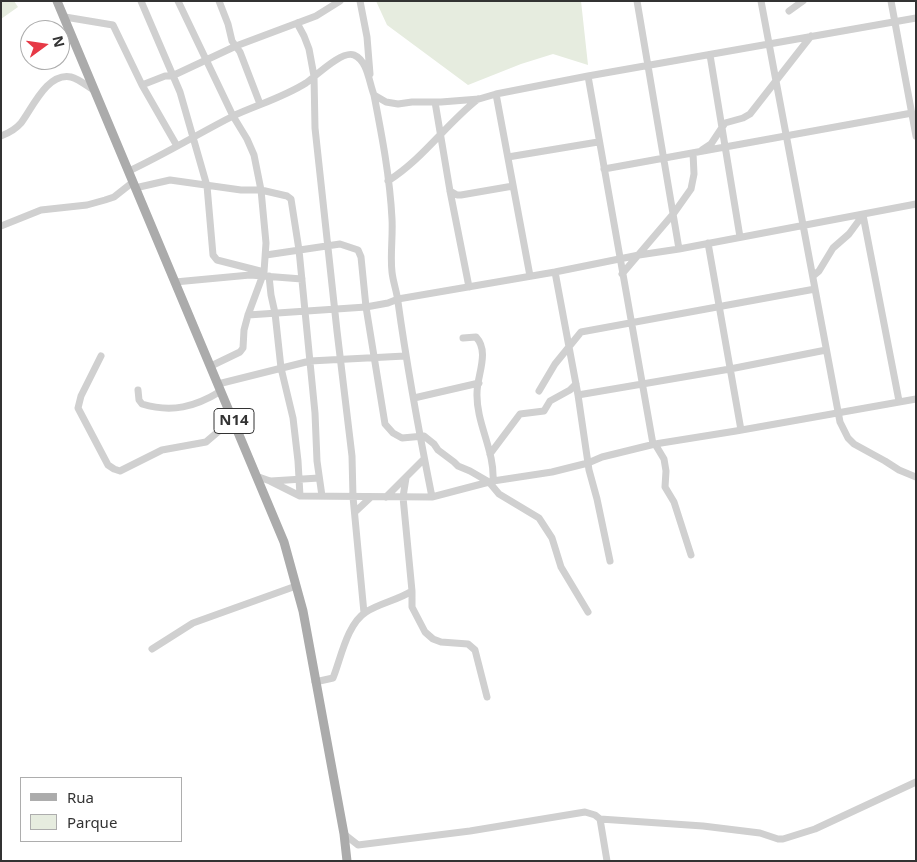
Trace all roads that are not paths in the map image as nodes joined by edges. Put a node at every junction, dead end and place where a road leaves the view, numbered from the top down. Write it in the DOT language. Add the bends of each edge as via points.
graph roads {
  1 [pos="57,1"];
  2 [pos="141,1"];
  3 [pos="219,1"];
  4 [pos="340,1"];
  5 [pos="360,1"];
  6 [pos="637,1"];
  7 [pos="761,1"];
  8 [pos="803,1"];
  9 [pos="892,1"];
  10 [pos="179,2"];
  11 [pos="790,10"];
  12 [pos="65,17"];
  13 [pos="916,18"];
  14 [pos="896,22"];
  15 [pos="297,23"];
  16 [pos="811,36"];
  17 [pos="769,44"];
  18 [pos="236,46"];
  19 [pos="710,55"];
  20 [pos="205,59"];
  21 [pos="648,66"];
  22 [pos="172,76"];
  23 [pos="314,76"];
  24 [pos="588,76"];
  25 [pos="776,79"];
  26 [pos="371,82"];
  27 [pos="142,85"];
  28 [pos="95,91"];
  29 [pos="496,94"];
  30 [pos="374,95"];
  31 [pos="478,99"];
  32 [pos="436,102"];
  33 [pos="260,104"];
  34 [pos="912,113"];
  35 [pos="233,116"];
  36 [pos="722,126"];
  37 [pos="1,136"];
  38 [pos="440,136"];
  39 [pos="916,136"];
  40 [pos="787,137"];
  41 [pos="193,138"];
  42 [pos="598,142"];
  43 [pos="177,146"];
  44 [pos="726,147"];
  45 [pos="695,153"];
  46 [pos="508,158"];
  47 [pos="664,159"];
  48 [pos="604,169"];
  49 [pos="129,171"];
  50 [pos="388,180"];
  51 [pos="134,185"];
  52 [pos="207,186"];
  53 [pos="514,186"];
  54 [pos="261,190"];
  55 [pos="450,191"];
  56 [pos="916,204"];
  57 [pos="674,213"];
  58 [pos="862,215"];
  59 [pos="1,226"];
  60 [pos="804,226"];
  61 [pos="740,237"];
  62 [pos="708,243"];
  63 [pos="328,246"];
  64 [pos="679,249"];
  65 [pos="299,250"];
  66 [pos="266,255"];
  67 [pos="639,255"];
  68 [pos="619,259"];
  69 [pos="555,272"];
  70 [pos="265,274"];
  71 [pos="622,274"];
  72 [pos="530,276"];
  73 [pos="813,276"];
  74 [pos="302,279"];
  75 [pos="175,282"];
  76 [pos="469,287"];
  77 [pos="815,289"];
  78 [pos="398,299"];
  79 [pos="718,306"];
  80 [pos="366,307"];
  81 [pos="334,308"];
  82 [pos="305,311"];
  83 [pos="275,314"];
  84 [pos="248,315"];
  85 [pos="631,323"];
  86 [pos="463,338"];
  87 [pos="568,347"];
  88 [pos="826,350"];
  89 [pos="101,356"];
  90 [pos="405,356"];
  91 [pos="374,357"];
  92 [pos="340,359"];
  93 [pos="310,361"];
  94 [pos="211,366"];
  95 [pos="280,368"];
  96 [pos="730,369"];
  97 [pos="479,383"];
  98 [pos="576,384"];
  99 [pos="641,384"];
  100 [pos="220,387"];
  101 [pos="138,390"];
  102 [pos="539,392"];
  103 [pos="578,395"];
  104 [pos="414,398"];
  105 [pos="916,399"];
  106 [pos="899,401"];
  107 [pos="837,413"];
  108 [pos="233,420"];
  109 [pos="741,430"];
  110 [pos="420,435"];
  111 [pos="654,444"];
  112 [pos="490,454"];
  113 [pos="424,459"];
  114 [pos="588,463"];
  115 [pos="256,476"];
  116 [pos="916,477"];
  117 [pos="319,478"];
  118 [pos="406,478"];
  119 [pos="299,479"];
  120 [pos="270,481"];
  121 [pos="491,482"];
  122 [pos="300,496"];
  123 [pos="322,496"];
  124 [pos="386,496"];
  125 [pos="353,497"];
  126 [pos="372,497"];
  127 [pos="403,497"];
  128 [pos="432,497"];
  129 [pos="355,512"];
  130 [pos="691,555"];
  131 [pos="610,560"];
  132 [pos="296,586"];
  133 [pos="412,591"];
  134 [pos="588,612"];
  135 [pos="364,613"];
  136 [pos="152,649"];
  137 [pos="315,682"];
  138 [pos="487,697"];
  139 [pos="916,782"];
  140 [pos="600,819"];
  141 [pos="344,834"];
  142 [pos="347,861"];
  143 [pos="607,861"];
  1 -- 12 [label="main road, N14"];
  2 -- 22 [label="street"];
  3 -- 18 [label="street"];
  4 -- 15 [label="street"];
  5 -- 26 [label="street" via="368,37"];
  6 -- 21 [label="street"];
  7 -- 17 [label="street"];
  8 -- 11 [label="street"];
  9 -- 14 [label="street"];
  10 -- 20 [label="street"];
  12 -- 27 [label="street" via="113,25"];
  12 -- 28 [label="main road, N14"];
  13 -- 14 [label="street"];
  14 -- 16 [label="street"];
  14 -- 34 [label="street"];
  15 -- 18 [label="street"];
  15 -- 23 [label="street" via="309,49"];
  16 -- 17 [label="street"];
  16 -- 25 [label="street"];
  17 -- 19 [label="street"];
  17 -- 25 [label="street"];
  18 -- 20 [label="street"];
  18 -- 33 [label="street"];
  19 -- 21 [label="street"];
  19 -- 36 [label="street"];
  20 -- 22 [label="street"];
  20 -- 35 [label="street"];
  21 -- 24 [label="street"];
  21 -- 47 [label="street"];
  22 -- 27 [label="street"];
  22 -- 41 [label="street"];
  23 -- 26 [label="street" via="341,58 354,55"];
  23 -- 33 [label="street" via="297,88"];
  23 -- 63 [label="street" via="315,128"];
  24 -- 29 [label="street"];
  24 -- 42 [label="street"];
  25 -- 36 [label="street" via="746,117"];
  25 -- 40 [label="street"];
  26 -- 30 [label="street"];
  27 -- 43 [label="street"];
  28 -- 37 [label="street" via="70,77 61,77 43,89 12,131"];
  28 -- 49 [label="main road, N14"];
  29 -- 31 [label="street"];
  29 -- 46 [label="street"];
  30 -- 32 [label="street" via="398,104"];
  30 -- 50 [label="street"];
  31 -- 32 [label="street"];
  31 -- 38 [label="street"];
  32 -- 38 [label="street"];
  33 -- 35 [label="street"];
  34 -- 39 [label="street"];
  34 -- 40 [label="street"];
  35 -- 41 [label="street"];
  35 -- 54 [label="street" via="254,155"];
  36 -- 44 [label="street"];
  36 -- 45 [label="street" via="711,144"];
  38 -- 50 [label="street" via="412,164"];
  38 -- 55 [label="street"];
  40 -- 44 [label="street"];
  40 -- 60 [label="street"];
  41 -- 43 [label="street"];
  41 -- 52 [label="street"];
  42 -- 46 [label="street"];
  42 -- 48 [label="street"];
  43 -- 49 [label="street"];
  44 -- 45 [label="street"];
  44 -- 61 [label="street"];
  45 -- 47 [label="street"];
  45 -- 57 [label="street" via="691,189"];
  46 -- 53 [label="street"];
  47 -- 48 [label="street"];
  47 -- 57 [label="street"];
  48 -- 68 [label="street"];
  49 -- 51 [label="main road, N14"];
  50 -- 78 [label="street" via="392,274"];
  51 -- 52 [label="street" via="170,180"];
  51 -- 59 [label="street" via="114,197 87,205 40,210"];
  51 -- 75 [label="main road, N14"];
  52 -- 54 [label="street"];
  52 -- 70 [label="street" via="212,255 217,260"];
  53 -- 55 [label="street" via="461,195"];
  53 -- 72 [label="street"];
  54 -- 65 [label="street" via="291,199"];
  54 -- 66 [label="street"];
  55 -- 76 [label="street"];
  56 -- 58 [label="street"];
  57 -- 64 [label="street"];
  57 -- 67 [label="street"];
  58 -- 60 [label="street"];
  58 -- 73 [label="street"];
  58 -- 106 [label="street"];
  60 -- 61 [label="street"];
  60 -- 73 [label="street"];
  61 -- 62 [label="street"];
  62 -- 64 [label="street"];
  62 -- 79 [label="street"];
  63 -- 65 [label="street"];
  63 -- 80 [label="street" via="340,244 358,250"];
  63 -- 81 [label="street"];
  64 -- 67 [label="street"];
  65 -- 66 [label="street"];
  65 -- 74 [label="street"];
  66 -- 70 [label="street"];
  67 -- 68 [label="street"];
  67 -- 71 [label="street"];
  68 -- 69 [label="street"];
  68 -- 71 [label="street"];
  69 -- 72 [label="street"];
  69 -- 87 [label="street"];
  70 -- 74 [label="street"];
  70 -- 75 [label="street"];
  70 -- 83 [label="street"];
  70 -- 84 [label="street"];
  71 -- 85 [label="street"];
  72 -- 76 [label="street"];
  73 -- 77 [label="street"];
  74 -- 82 [label="street"];
  75 -- 94 [label="main road, N14"];
  76 -- 78 [label="street"];
  77 -- 79 [label="street"];
  77 -- 88 [label="street"];
  78 -- 80 [label="street"];
  78 -- 90 [label="street"];
  79 -- 85 [label="street"];
  79 -- 96 [label="street"];
  80 -- 81 [label="street"];
  80 -- 91 [label="street"];
  81 -- 82 [label="street"];
  81 -- 92 [label="street"];
  82 -- 83 [label="street"];
  82 -- 93 [label="street"];
  83 -- 84 [label="street"];
  83 -- 95 [label="street"];
  84 -- 94 [label="street" via="243,348"];
  85 -- 87 [label="street" via="581,332"];
  85 -- 99 [label="street"];
  86 -- 97 [label="street" via="476,336 480,341"];
  87 -- 98 [label="street"];
  87 -- 102 [label="street"];
  88 -- 96 [label="street"];
  88 -- 107 [label="street"];
  89 -- 108 [label="street" via="78,408 108,465 114,469 120,471 162,450 206,442"];
  90 -- 91 [label="street"];
  90 -- 104 [label="street"];
  91 -- 92 [label="street"];
  91 -- 110 [label="street" via="385,424 402,438"];
  92 -- 93 [label="street"];
  92 -- 125 [label="street" via="352,456"];
  93 -- 95 [label="street"];
  93 -- 117 [label="street"];
  94 -- 100 [label="main road, N14"];
  95 -- 100 [label="street"];
  95 -- 119 [label="street" via="293,418"];
  96 -- 99 [label="street"];
  96 -- 109 [label="street"];
  97 -- 104 [label="street"];
  97 -- 112 [label="street" via="478,407"];
  98 -- 103 [label="street"];
  98 -- 112 [label="street" via="550,402 544,411 520,414"];
  99 -- 103 [label="street"];
  99 -- 111 [label="street"];
  100 -- 101 [label="street" via="194,405 177,408 142,404"];
  100 -- 108 [label="main road, N14"];
  103 -- 114 [label="street"];
  104 -- 110 [label="street"];
  105 -- 106 [label="street"];
  106 -- 107 [label="street"];
  107 -- 109 [label="street"];
  107 -- 116 [label="street" via="854,444"];
  108 -- 115 [label="main road, N14"];
  109 -- 111 [label="street"];
  110 -- 113 [label="street"];
  110 -- 121 [label="street" via="458,466"];
  111 -- 114 [label="street" via="602,456"];
  111 -- 130 [label="street" via="664,459 665,487 674,502"];
  112 -- 121 [label="street"];
  113 -- 118 [label="street"];
  113 -- 128 [label="street"];
  114 -- 121 [label="street"];
  114 -- 131 [label="street"];
  115 -- 120 [label="street"];
  115 -- 132 [label="main road, N14" via="284,542"];
  117 -- 119 [label="street"];
  117 -- 123 [label="street"];
  118 -- 124 [label="street"];
  118 -- 127 [label="street"];
  119 -- 120 [label="street"];
  119 -- 122 [label="street"];
  120 -- 122 [label="street"];
  121 -- 128 [label="street"];
  121 -- 134 [label="street" via="499,494 539,518 552,538 561,567"];
  122 -- 123 [label="street"];
  123 -- 125 [label="street"];
  124 -- 126 [label="street"];
  124 -- 127 [label="street"];
  125 -- 126 [label="street"];
  125 -- 129 [label="street"];
  126 -- 129 [label="street"];
  127 -- 128 [label="street"];
  127 -- 133 [label="street"];
  129 -- 135 [label="street"];
  132 -- 136 [label="street" via="193,623"];
  132 -- 137 [label="main road, N14"];
  133 -- 135 [label="street"];
  133 -- 138 [label="street" via="412,607 425,632 441,642 468,644 475,650"];
  135 -- 137 [label="street" via="348,635 333,678"];
  137 -- 141 [label="main road, N14"];
  139 -- 140 [label="street" via="815,829 783,839 754,832"];
  140 -- 141 [label="street" via="584,812 358,845"];
  140 -- 143 [label="street"];
  141 -- 142 [label="main road, N14"];
}
